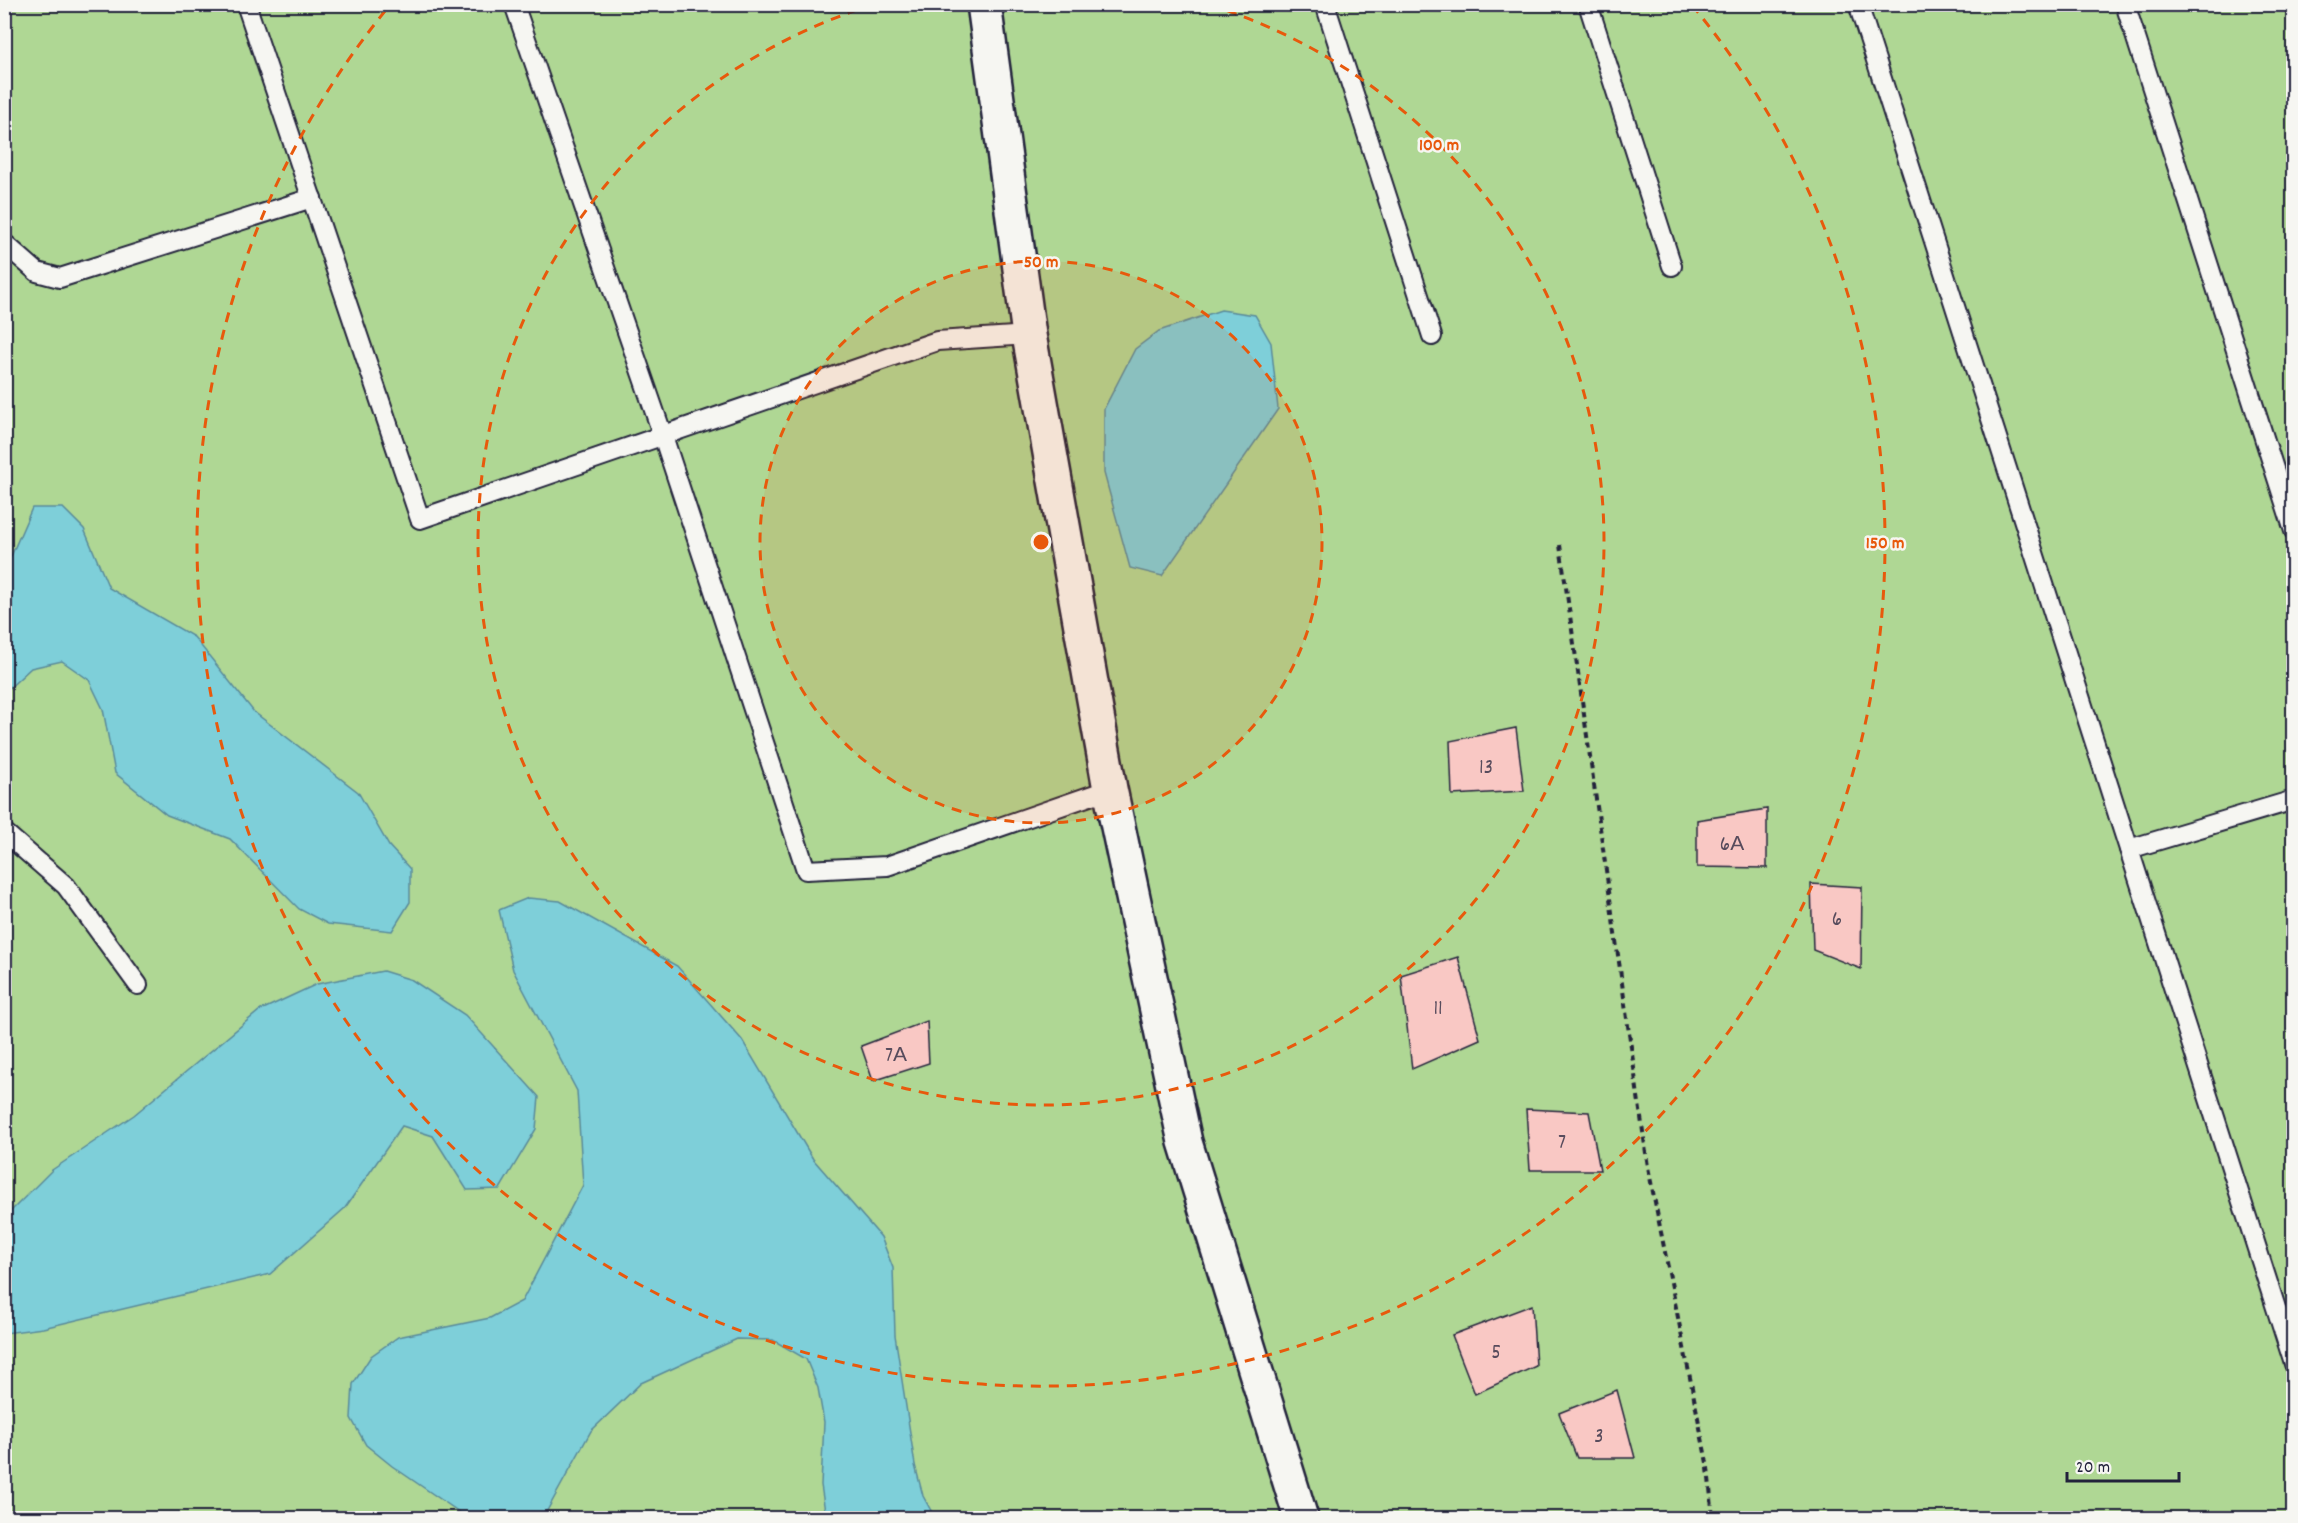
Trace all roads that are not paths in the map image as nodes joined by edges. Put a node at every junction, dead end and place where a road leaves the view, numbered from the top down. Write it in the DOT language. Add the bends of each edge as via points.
graph roads {
  1 [pos="246,4"];
  2 [pos="514,4"];
  3 [pos="984,4"];
  4 [pos="1325,4"];
  5 [pos="1588,4"];
  6 [pos="1858,4"];
  7 [pos="2125,4"];
  8 [pos="312,198"];
  9 [pos="4,243"];
  10 [pos="1672,266"];
  11 [pos="1029,335"];
  12 [pos="1432,336"];
  13 [pos="663,436"];
  14 [pos="2294,531"];
  15 [pos="1110,789"];
  16 [pos="2294,800"];
  17 [pos="4,832"];
  18 [pos="2129,849"];
  19 [pos="138,986"];
  20 [pos="2294,1364"];
  21 [pos="1301,1518"];
  1 -- 8 [label="lane"];
  2 -- 13 [label="lane"];
  3 -- 11 [label="street"];
  4 -- 12 [label="lane"];
  5 -- 10 [label="lane"];
  6 -- 18 [label="lane"];
  7 -- 14 [label="lane"];
  8 -- 9 [label="lane" via="60,278 37,273"];
  8 -- 13 [label="lane" via="420,519"];
  11 -- 13 [label="lane" via="937,342"];
  11 -- 15 [label="street"];
  13 -- 15 [label="lane" via="807,870 887,866"];
  15 -- 21 [label="street" via="1185,1142"];
  16 -- 18 [label="lane"];
  17 -- 19 [label="lane" via="66,886"];
  18 -- 20 [label="lane"];
}
